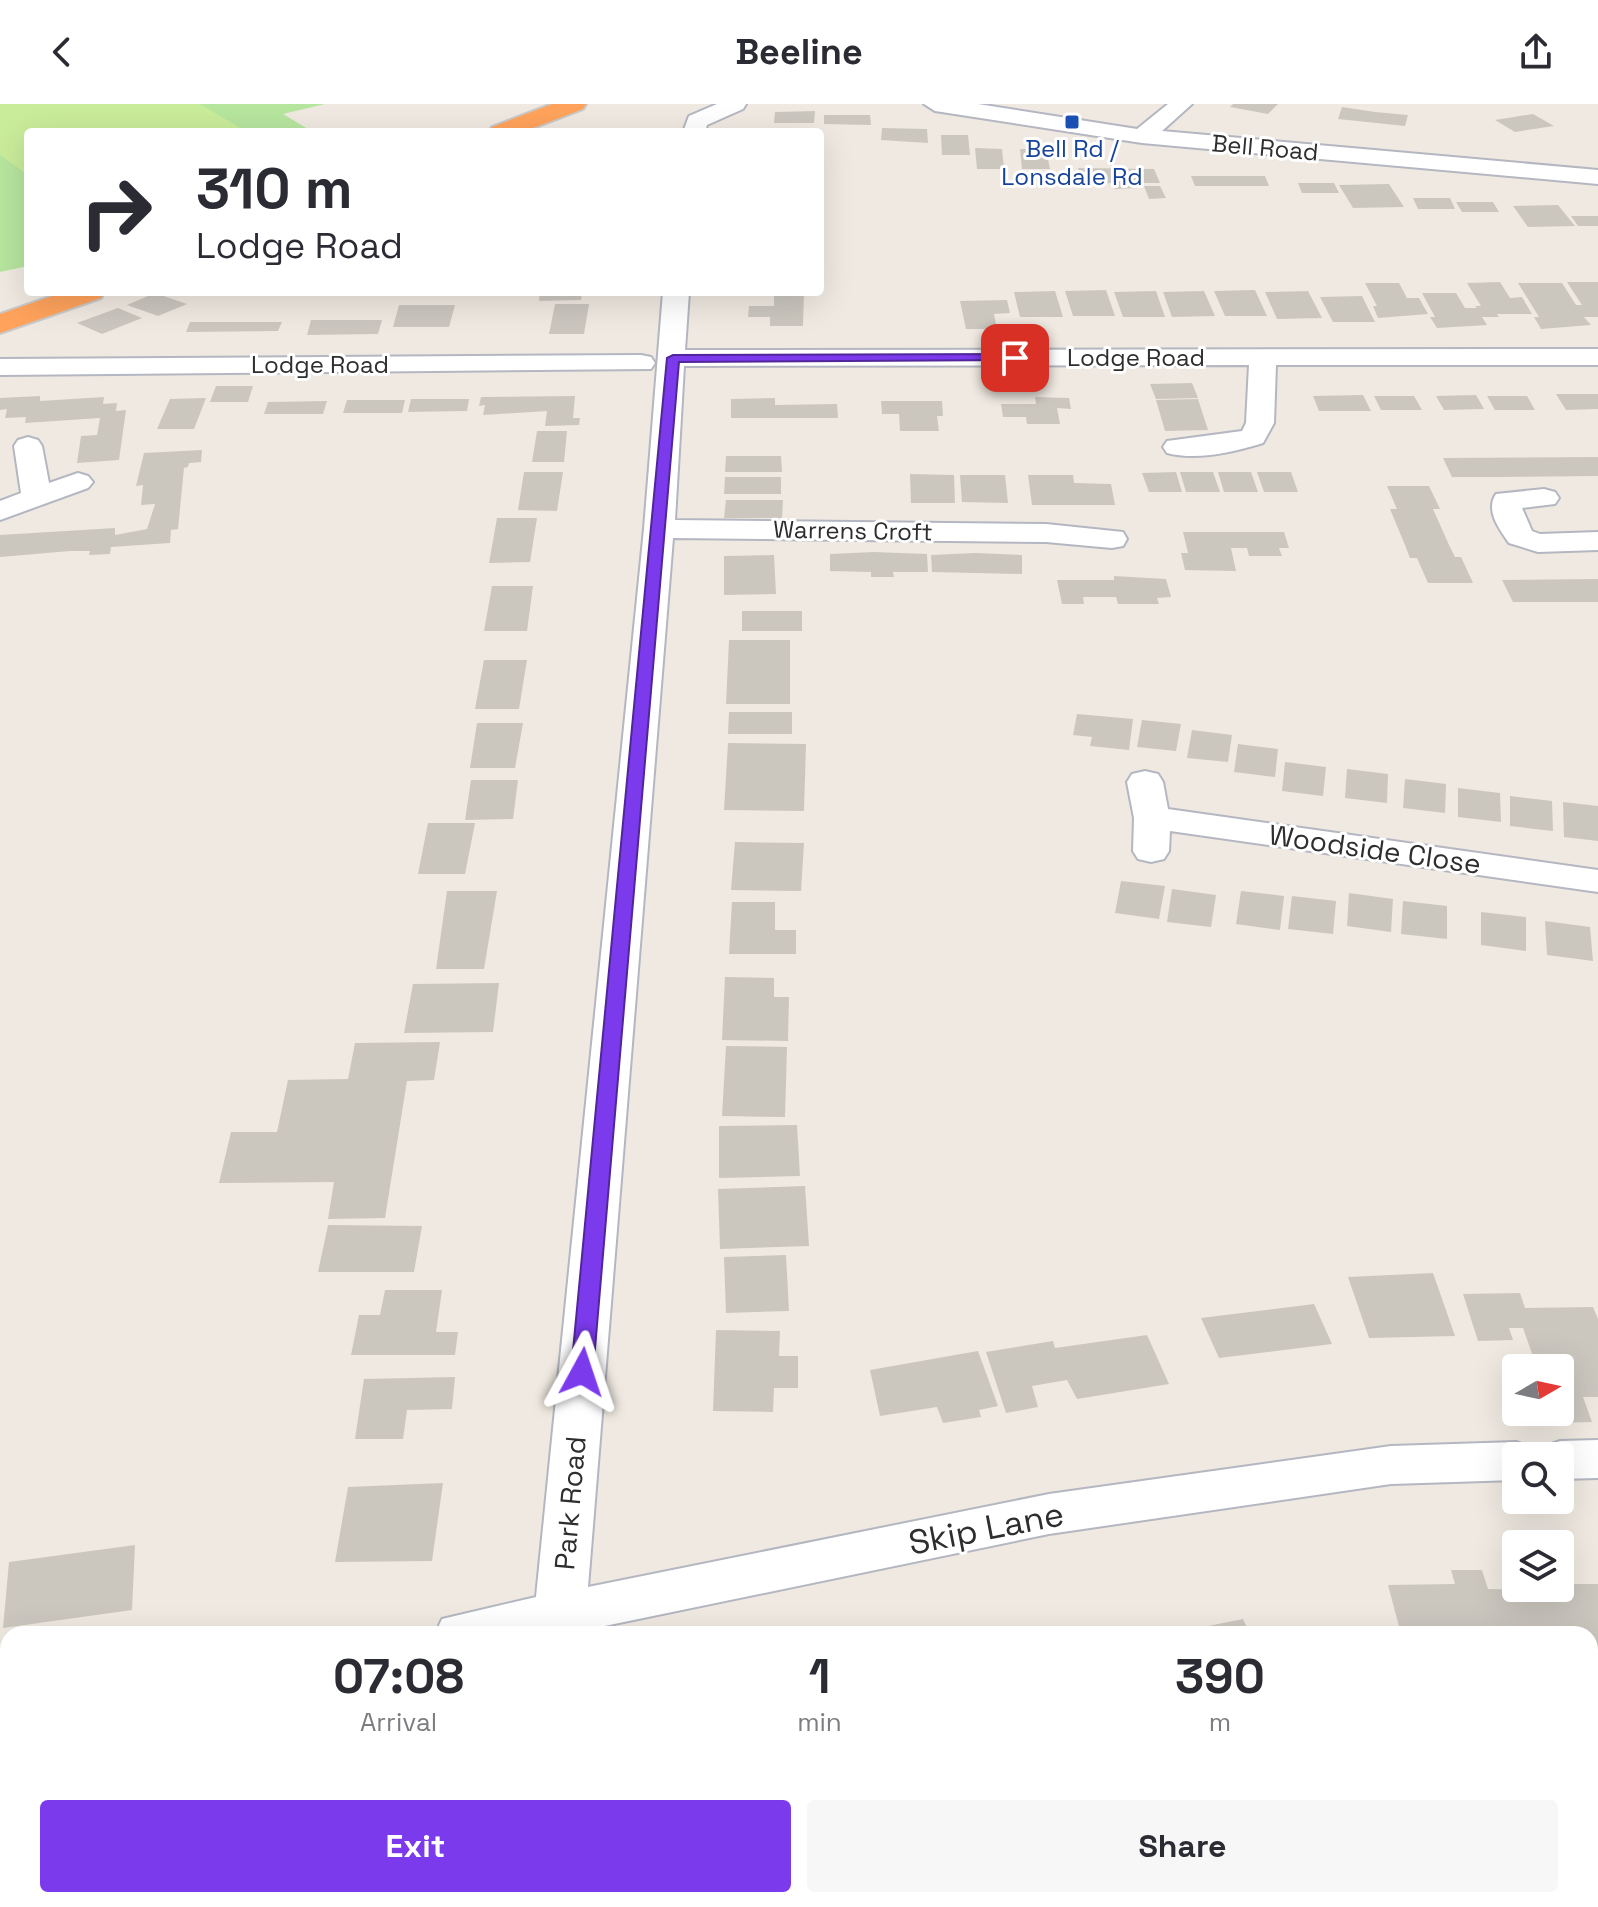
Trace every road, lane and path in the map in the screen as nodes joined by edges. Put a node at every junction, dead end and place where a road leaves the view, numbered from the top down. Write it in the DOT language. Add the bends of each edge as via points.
graph roads {
  1 [pos="574,104"];
  2 [pos="735,104"];
  3 [pos="935,104"];
  4 [pos="1181,104"];
  5 [pos="511,128"];
  6 [pos="695,128"];
  7 [pos="1142,136"];
  8 [pos="1598,177"];
  9 [pos="24,289"];
  10 [pos="80,296"];
  11 [pos="675,296"];
  12 [pos="0,297"];
  13 [pos="0,324"];
  14 [pos="1598,357"];
  15 [pos="1263,358"];
  16 [pos="657,361"];
  17 [pos="0,367"];
  18 [pos="29,445"];
  19 [pos="1177,447"];
  20 [pos="78,482"];
  21 [pos="36,496"];
  22 [pos="1544,498"];
  23 [pos="0,511"];
  24 [pos="659,529"];
  25 [pos="1112,539"];
  26 [pos="1598,541"];
  27 [pos="1149,817"];
  28 [pos="1598,881"];
  29 [pos="1598,1459"];
  30 [pos="1574,1460"];
  31 [pos="1502,1461"];
  32 [pos="560,1614"];
  33 [pos="501,1626"];
  1 -- 5 [label="highway"];
  2 -- 6 [label="street" via="697,121"];
  3 -- 7 [label="street, Bell Road"];
  4 -- 7 [label="street"];
  7 -- 8 [label="street, Bell Road"];
  9 -- 12 [label="highway"];
  10 -- 13 [label="highway"];
  11 -- 16 [label="street, Park Road"];
  14 -- 15 [label="street, Lodge Road"];
  15 -- 16 [label="street, Lodge Road"];
  15 -- 19 [label="street" via="1260,423 1253,437"];
  16 -- 17 [label="street, Lodge Road"];
  16 -- 24 [label="street, Park Road"];
  18 -- 21 [label="street"];
  20 -- 21 [label="street"];
  21 -- 23 [label="street"];
  22 -- 26 [label="street" via="1507,500 1507,514 1520,537 1538,543"];
  24 -- 25 [label="street, Warrens Croft" via="1049,546"];
  24 -- 32 [label="street, Park Road"];
  27 -- 28 [label="street, Woodside Close"];
  29 -- 30 [label="street"];
  31 -- 32 [label="street, Skip Lane" via="1391,1465 1049,1514"];
  32 -- 33 [label="street, Skip Lane"];
}
